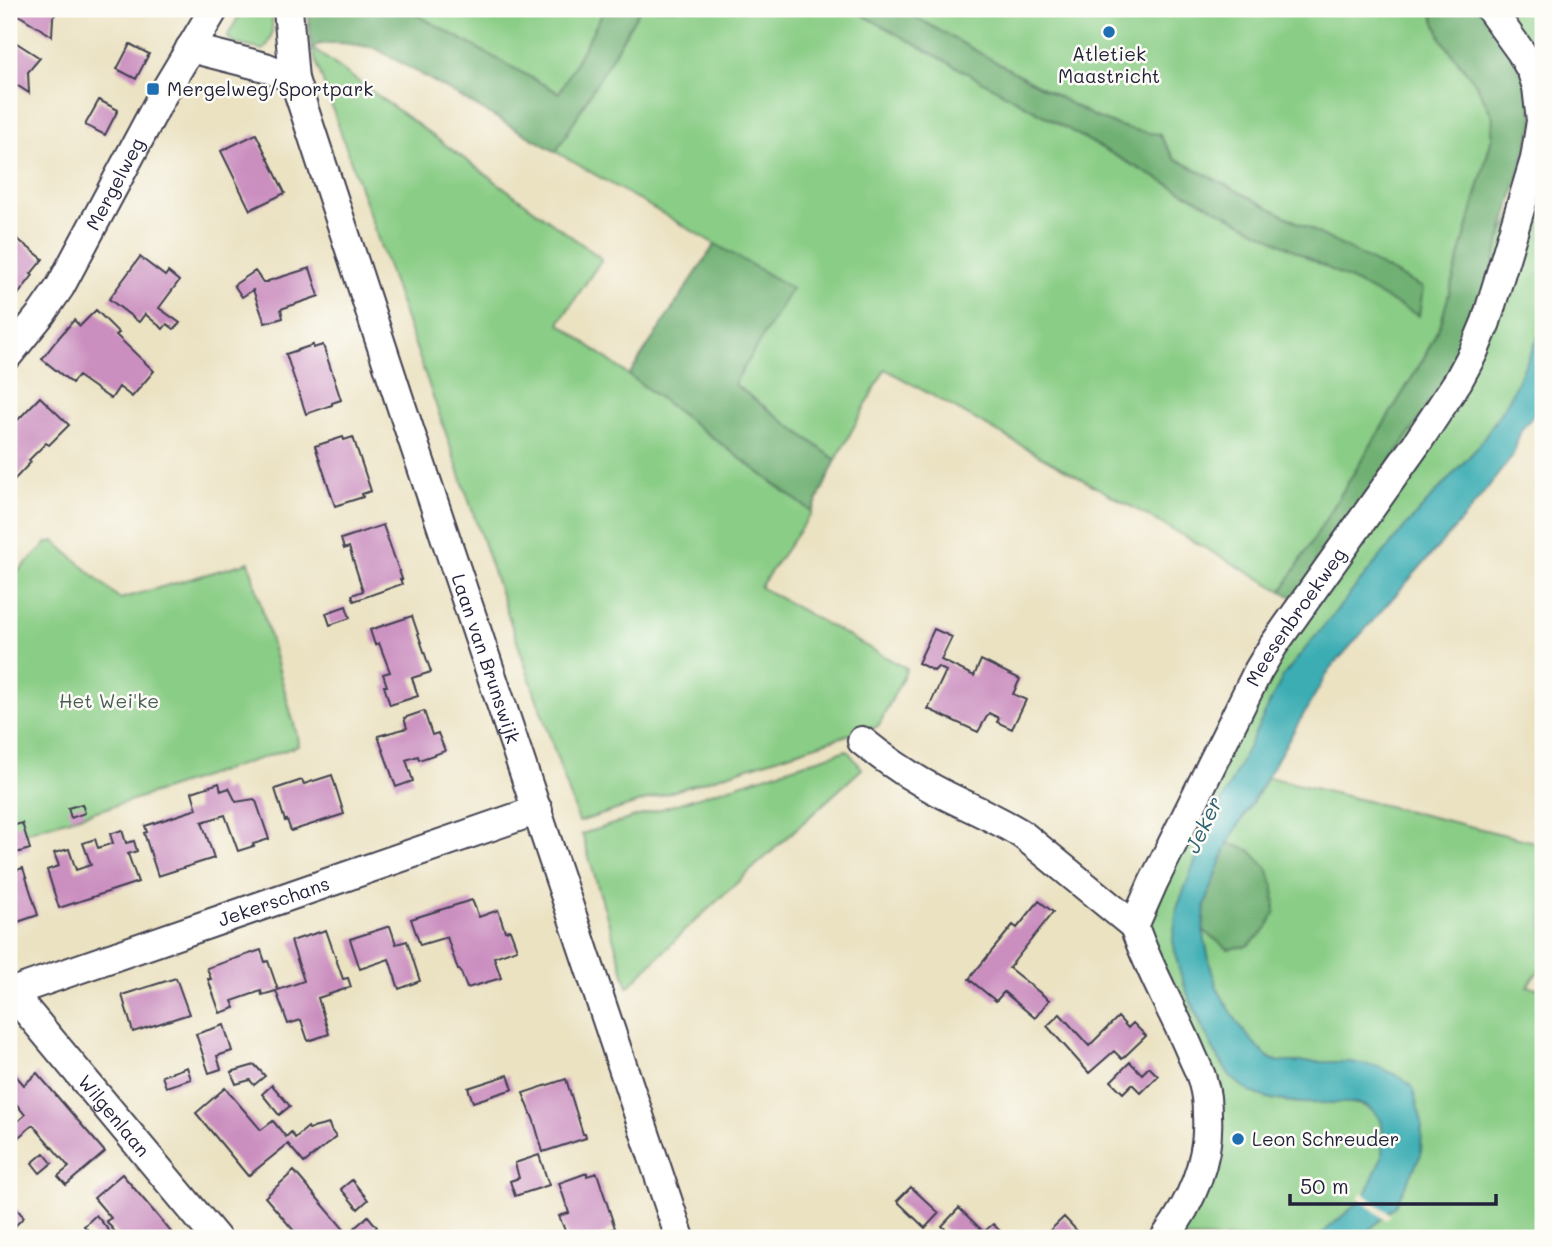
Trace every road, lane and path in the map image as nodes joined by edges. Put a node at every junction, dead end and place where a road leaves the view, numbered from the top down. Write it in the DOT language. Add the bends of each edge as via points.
graph roads {
  1 [pos="214,9"];
  2 [pos="288,9"];
  3 [pos="1490,9"];
  4 [pos="190,48"];
  5 [pos="294,79"];
  6 [pos="9,354"];
  7 [pos="862,741"];
  8 [pos="538,810"];
  9 [pos="1134,926"];
  10 [pos="10,993"];
  11 [pos="216,1238"];
  12 [pos="680,1238"];
  13 [pos="1165,1238"];
  1 -- 4 [label="street, Mergelweg"];
  2 -- 5 [label="street, Laan van Brunswijk"];
  3 -- 9 [label="street, Meesenbroekweg" via="1532,72 1541,121 1535,159 1480,338 1417,443 1269,653"];
  4 -- 5 [label="street" via="265,66"];
  4 -- 6 [label="street, Mergelweg" via="60,287"];
  5 -- 8 [label="street, Laan van Brunswijk"];
  7 -- 9 [label="street" via="912,777 1023,835"];
  8 -- 10 [label="street, Jekerschans"];
  8 -- 12 [label="street, Laan van Brunswijk"];
  9 -- 13 [label="street" via="1194,1058 1206,1098 1207,1143 1202,1169"];
  10 -- 11 [label="street, Wilgenlaan"];
}
